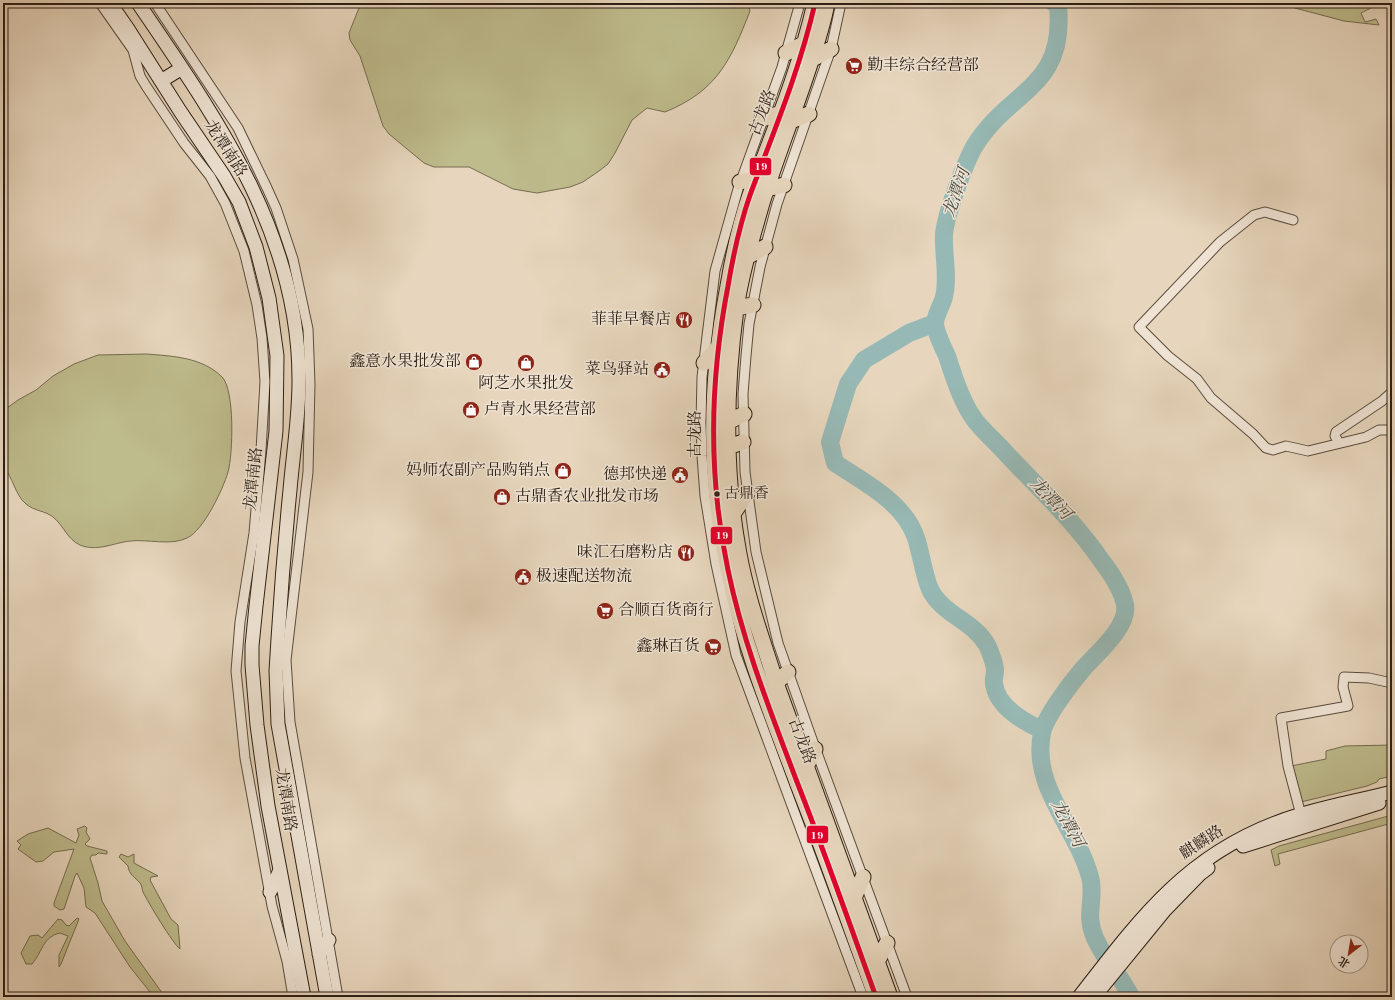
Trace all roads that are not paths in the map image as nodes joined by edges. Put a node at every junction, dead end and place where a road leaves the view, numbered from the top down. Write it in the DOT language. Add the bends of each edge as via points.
graph roads {
  1 [pos="100,3"];
  2 [pos="110,3"];
  3 [pos="138,3"];
  4 [pos="155,3"];
  5 [pos="800,3"];
  6 [pos="815,3"];
  7 [pos="827,3"];
  8 [pos="841,3"];
  9 [pos="133,43"];
  10 [pos="805,43"];
  11 [pos="831,49"];
  12 [pos="786,53"];
  13 [pos="811,60"];
  14 [pos="182,68"];
  15 [pos="161,81"];
  16 [pos="809,114"];
  17 [pos="786,117"];
  18 [pos="762,119"];
  19 [pos="740,182"];
  20 [pos="762,184"];
  21 [pos="784,185"];
  22 [pos="1293,220"];
  23 [pos="765,247"];
  24 [pos="747,257"];
  25 [pos="753,305"];
  26 [pos="736,308"];
  27 [pos="719,346"];
  28 [pos="704,363"];
  29 [pos="1392,392"];
  30 [pos="744,414"];
  31 [pos="728,422"];
  32 [pos="1392,430"];
  33 [pos="743,442"];
  34 [pos="1339,443"];
  35 [pos="728,447"];
  36 [pos="747,493"];
  37 [pos="733,514"];
  38 [pos="788,672"];
  39 [pos="776,683"];
  40 [pos="1392,683"];
  41 [pos="815,748"];
  42 [pos="806,767"];
  43 [pos="1392,792"];
  44 [pos="1392,798"];
  45 [pos="1301,815"];
  46 [pos="280,870"];
  47 [pos="863,877"];
  48 [pos="836,891"];
  49 [pos="270,892"];
  50 [pos="854,898"];
  51 [pos="828,903"];
  52 [pos="329,940"];
  53 [pos="887,943"];
  54 [pos="319,954"];
  55 [pos="877,962"];
  56 [pos="1093,992"];
  57 [pos="293,997"];
  58 [pos="304,997"];
  59 [pos="327,997"];
  60 [pos="338,997"];
  61 [pos="863,997"];
  62 [pos="876,997"];
  63 [pos="890,997"];
  64 [pos="907,997"];
  65 [pos="1079,997"];
  1 -- 9 [label="street"];
  2 -- 9 [label="main road, 龙潭南路"];
  3 -- 14 [label="main road, 龙潭南路"];
  4 -- 52 [label="street" via="238,128 267,188 293,259 308,329 308,472 286,660 290,722"];
  5 -- 12 [label="street"];
  6 -- 10 [label="main road, 古龙路"];
  7 -- 13 [label="main road, 古龙路"];
  8 -- 11 [label="street"];
  9 -- 15 [label="main road, 龙潭南路"];
  9 -- 49 [label="street" via="140,76 184,143 210,176 225,203 244,251 259,314 265,382 261,450 254,533 240,622 236,670 245,758"];
  10 -- 12 [label="main road"];
  10 -- 17 [label="main road, 古龙路"];
  11 -- 13 [label="main road"];
  11 -- 16 [label="street"];
  12 -- 18 [label="street"];
  13 -- 17 [label="main road, 古龙路"];
  14 -- 15 [label="main road"];
  14 -- 54 [label="main road, 龙潭南路" via="223,133 262,206 283,266 294,321 299,381 279,618 278,724"];
  15 -- 46 [label="main road, 龙潭南路" via="224,176 244,212 271,307 277,368 276,431 256,606 252,665 268,806"];
  16 -- 17 [label="main road"];
  16 -- 21 [label="street"];
  17 -- 18 [label="main road"];
  17 -- 20 [label="main road, 古龙路"];
  18 -- 19 [label="street"];
  19 -- 20 [label="main road"];
  19 -- 28 [label="street" via="714,271"];
  20 -- 21 [label="main road"];
  20 -- 24 [label="main road, 古龙路"];
  20 -- 27 [label="main road, 古龙路" via="750,196 738,241 728,285"];
  21 -- 23 [label="street"];
  22 -- 34 [label="street" via="1266,212 1254,215 1220,242 1139,326 1168,356 1197,379 1211,398 1266,448 1274,450 1286,446 1308,451"];
  23 -- 24 [label="main road"];
  23 -- 25 [label="street"];
  24 -- 26 [label="main road, 古龙路"];
  25 -- 26 [label="main road"];
  25 -- 30 [label="street" via="746,356"];
  26 -- 31 [label="main road, 古龙路"];
  27 -- 28 [label="main road"];
  27 -- 48 [label="main road, 古龙路" via="712,442 728,571 754,665"];
  28 -- 51 [label="street" via="701,422 705,496 716,564 736,655"];
  29 -- 34 [label="street" via="1339,430 1335,436"];
  30 -- 31 [label="main road"];
  30 -- 33 [label="street"];
  31 -- 35 [label="main road, 古龙路"];
  32 -- 34 [label="street" via="1379,430 1366,437"];
  33 -- 35 [label="main road"];
  33 -- 36 [label="street"];
  35 -- 37 [label="main road, 古龙路"];
  36 -- 37 [label="main road"];
  36 -- 38 [label="street" via="762,581"];
  37 -- 39 [label="main road, 古龙路" via="750,598"];
  38 -- 39 [label="main road"];
  38 -- 41 [label="street"];
  39 -- 42 [label="main road, 古龙路"];
  40 -- 45 [label="street" via="1369,678 1344,677 1343,687 1348,706 1281,718 1288,766"];
  41 -- 42 [label="main road"];
  41 -- 47 [label="street"];
  42 -- 50 [label="main road, 古龙路"];
  43 -- 45 [label="main road, 麒麟路"];
  44 -- 56 [label="main road, 麒麟路" via="1232,851 1200,874"];
  45 -- 56 [label="main road, 麒麟路" via="1267,826 1210,856 1165,893 1121,944"];
  46 -- 49 [label="main road"];
  46 -- 58 [label="main road, 龙潭南路"];
  47 -- 50 [label="main road"];
  47 -- 53 [label="street"];
  48 -- 51 [label="main road"];
  48 -- 62 [label="main road, 古龙路"];
  49 -- 57 [label="street"];
  50 -- 55 [label="main road, 古龙路"];
  51 -- 61 [label="street"];
  52 -- 54 [label="main road"];
  52 -- 60 [label="street"];
  53 -- 55 [label="main road"];
  53 -- 64 [label="street"];
  54 -- 59 [label="main road, 龙潭南路"];
  55 -- 63 [label="main road, 古龙路"];
  56 -- 65 [label="main road, 麒麟路"];
}
